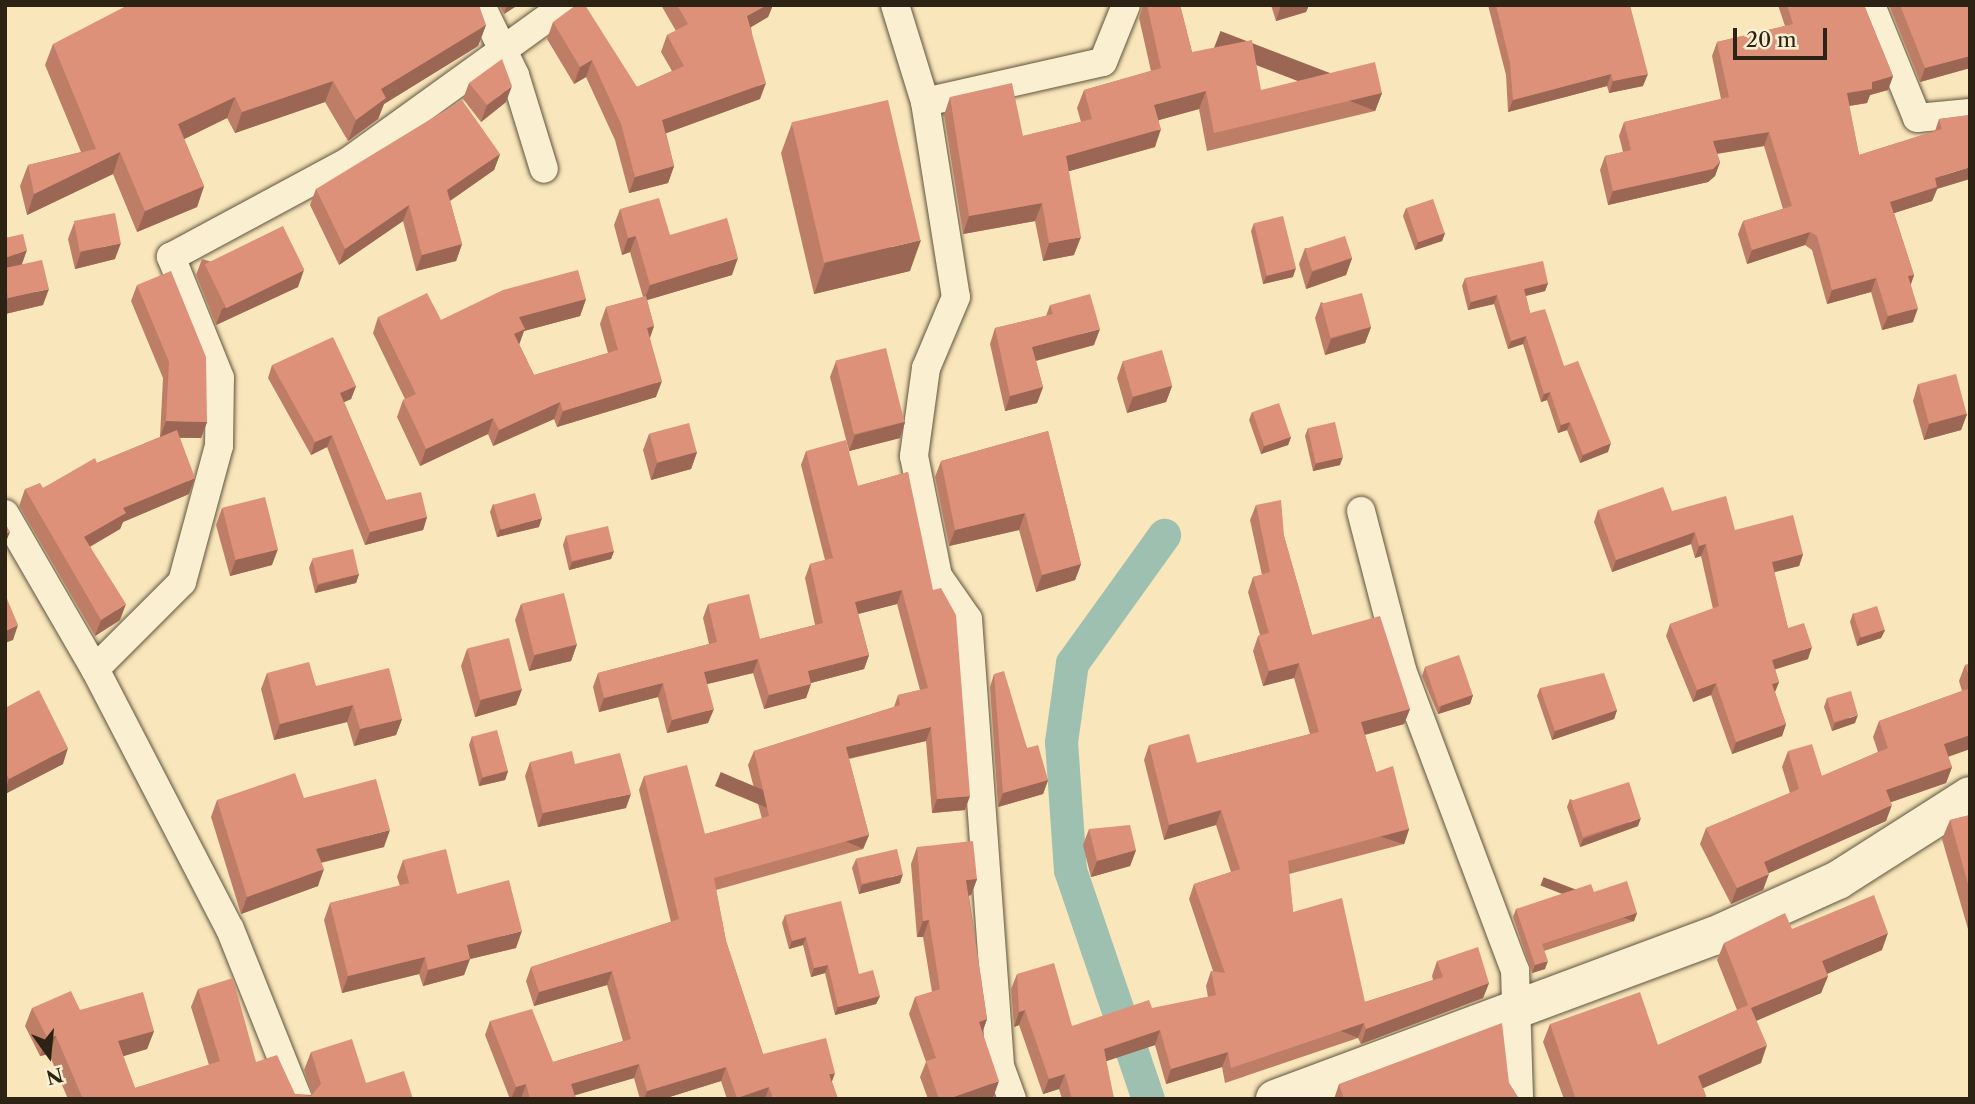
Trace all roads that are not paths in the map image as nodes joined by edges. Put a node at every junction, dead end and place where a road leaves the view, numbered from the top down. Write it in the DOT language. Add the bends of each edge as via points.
graph roads {
  1 [pos="481,5"];
  2 [pos="565,5"];
  3 [pos="895,5"];
  4 [pos="1126,5"];
  5 [pos="1871,5"];
  6 [pos="503,51"];
  7 [pos="925,102"];
  8 [pos="1970,113"];
  9 [pos="544,169"];
  10 [pos="1361,511"];
  11 [pos="5,514"];
  12 [pos="95,669"];
  13 [pos="1970,796"];
  14 [pos="1513,1012"];
  15 [pos="298,1099"];
  16 [pos="1012,1099"];
  17 [pos="1275,1099"];
  18 [pos="1519,1099"];
  1 -- 6 [label="street"];
  2 -- 6 [label="street"];
  3 -- 7 [label="street"];
  4 -- 7 [label="street" via="1103,62"];
  5 -- 8 [label="street" via="1917,118"];
  6 -- 9 [label="street"];
  6 -- 12 [label="street" via="349,161 171,257 220,378 219,446 182,582"];
  7 -- 16 [label="street" via="956,297 926,368 914,456 938,576 968,619 1000,1066"];
  10 -- 14 [label="street" via="1402,670 1515,970"];
  11 -- 12 [label="street"];
  12 -- 15 [label="street" via="230,929"];
  13 -- 14 [label="street" via="1839,880 1714,936"];
  14 -- 17 [label="street"];
  14 -- 18 [label="street"];
}
